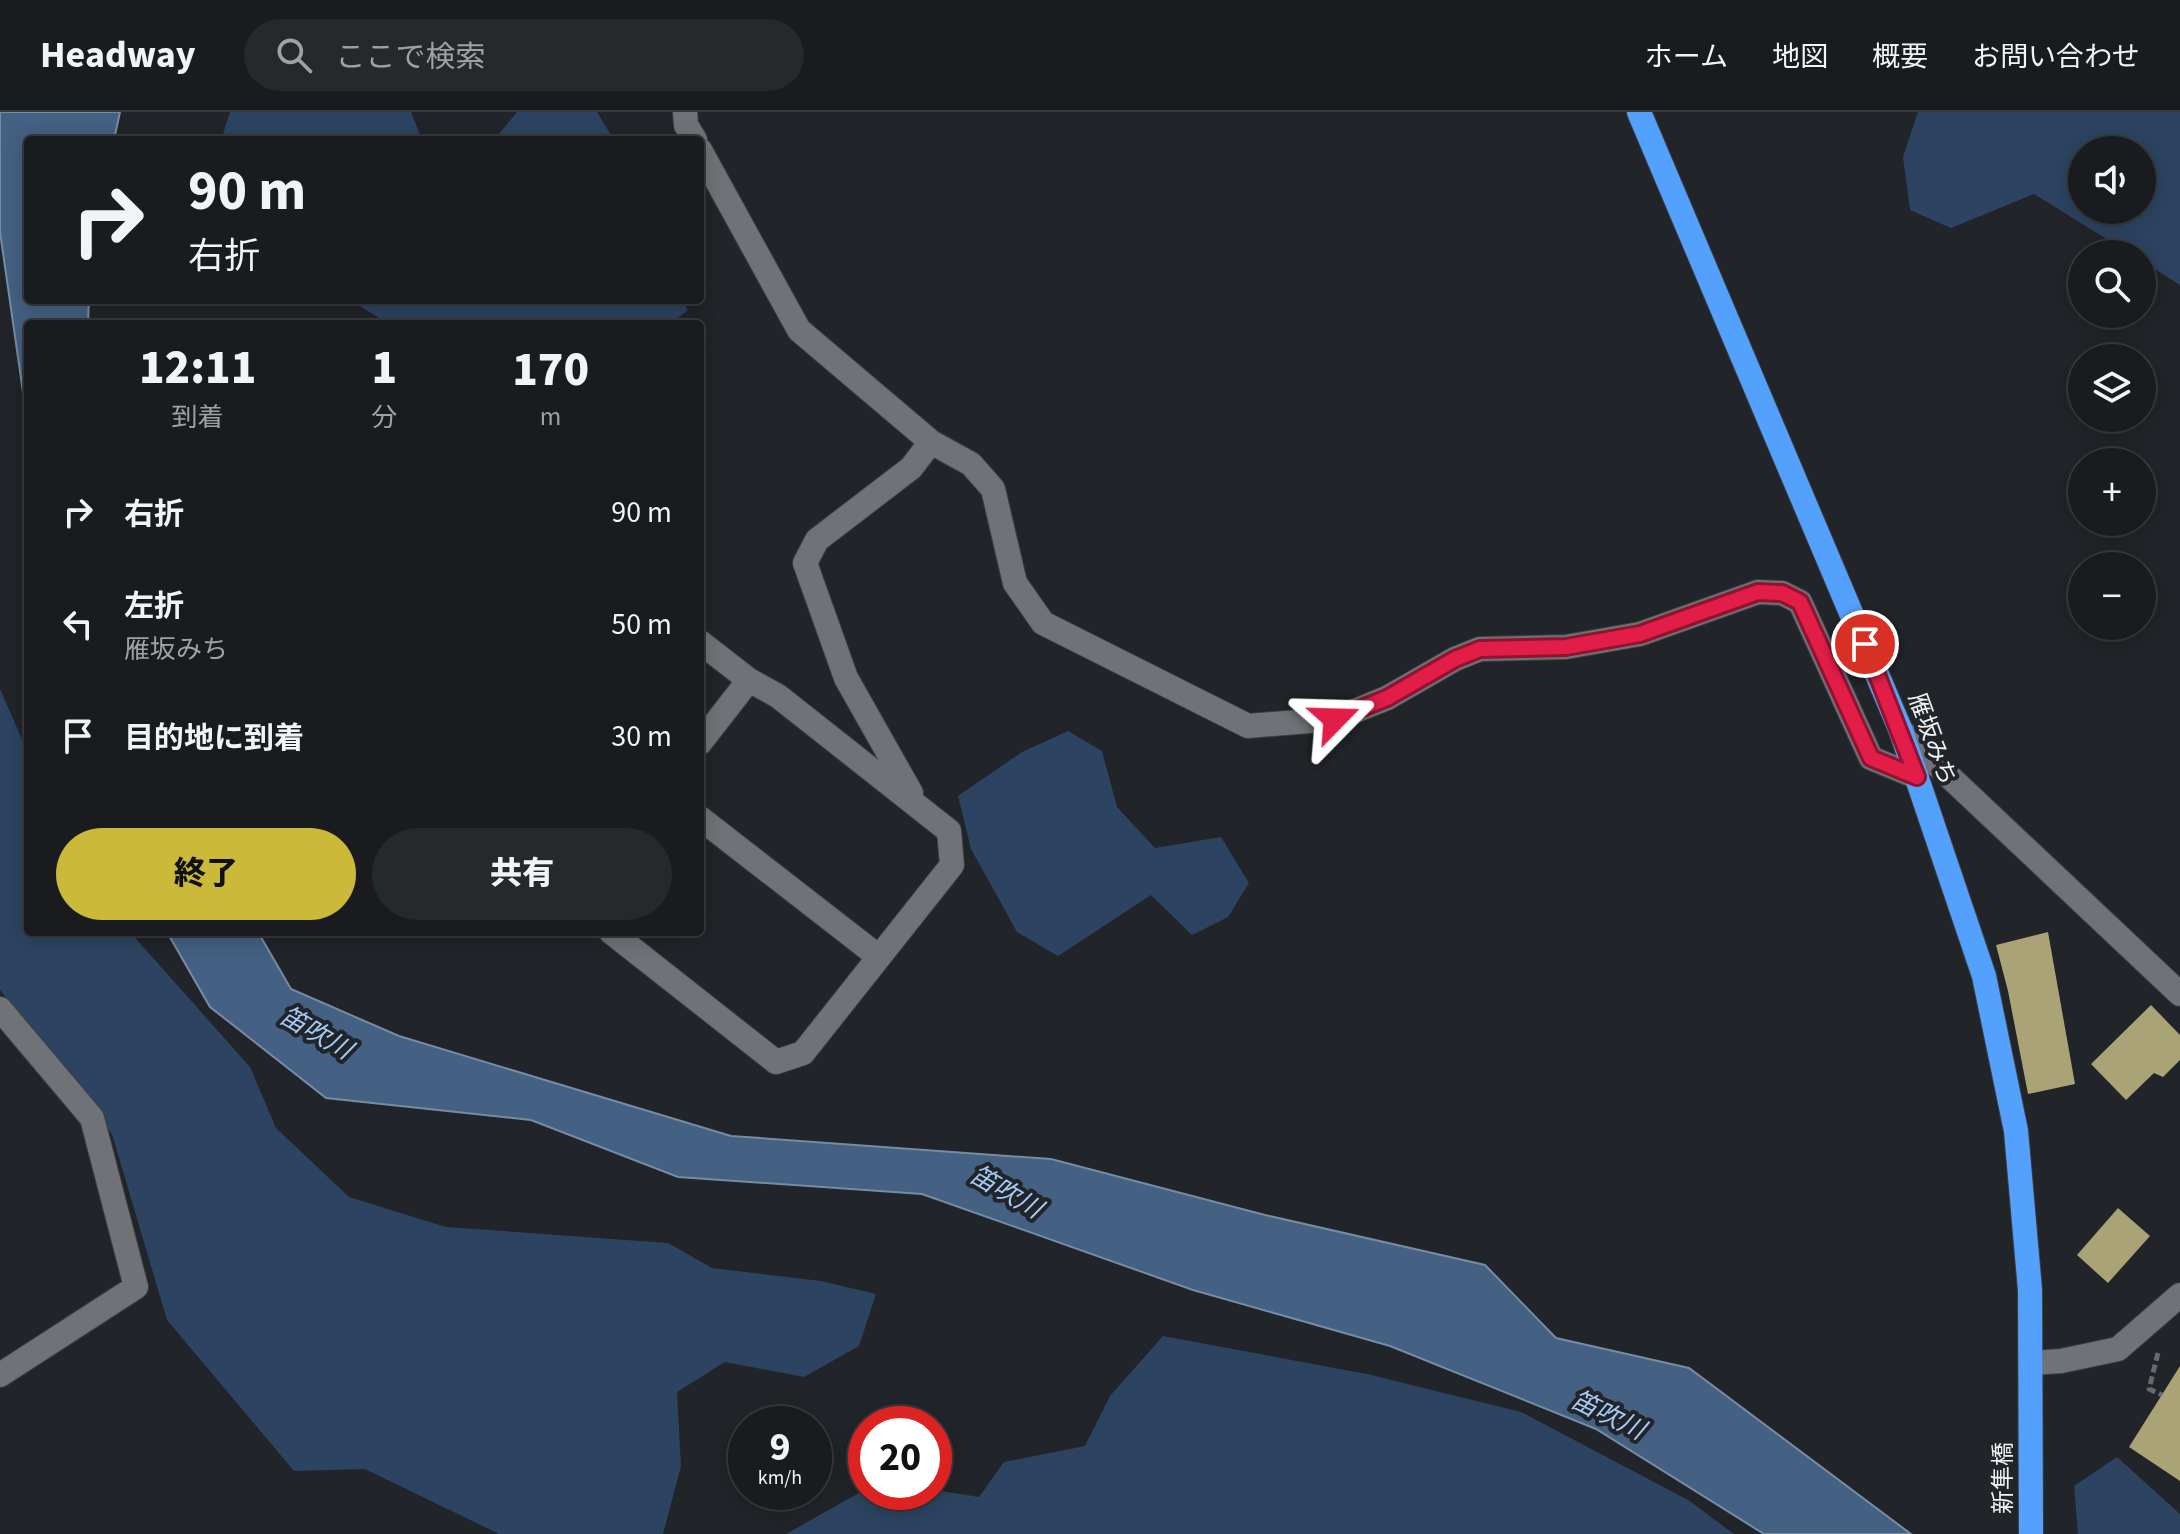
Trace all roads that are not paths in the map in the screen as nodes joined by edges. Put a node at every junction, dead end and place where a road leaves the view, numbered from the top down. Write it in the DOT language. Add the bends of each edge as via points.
graph roads {
  1 [pos="685,112"];
  2 [pos="1639,112"];
  3 [pos="693,136"];
  4 [pos="704,157"];
  5 [pos="931,442"];
  6 [pos="704,645"];
  7 [pos="749,680"];
  8 [pos="1901,731"];
  9 [pos="704,738"];
  10 [pos="1917,777"];
  11 [pos="918,804"];
  12 [pos="704,821"];
  13 [pos="616,936"];
  14 [pos="879,957"];
  15 [pos="2180,994"];
  16 [pos="0,1009"];
  17 [pos="2180,1295"];
  18 [pos="2031,1363"];
  19 [pos="0,1375"];
  20 [pos="2032,1422"];
  21 [pos="2031,1534"];
  1 -- 3 [label="street"];
  2 -- 8 [label="highway, 雁坂みち"];
  4 -- 5 [label="street" via="799,330"];
  5 -- 10 [label="street" via="971,464 993,489 1015,583 1043,623 1248,726 1335,719 1480,649 1566,647 1640,634 1758,592 1782,593 1800,602 1871,758"];
  5 -- 11 [label="street" via="911,468 817,540 805,563 846,678"];
  6 -- 7 [label="street"];
  7 -- 9 [label="street"];
  7 -- 11 [label="street" via="778,696"];
  8 -- 10 [label="highway, 雁坂みち"];
  8 -- 15 [label="street"];
  10 -- 18 [label="highway, 雁坂みち" via="1984,976 2016,1131"];
  11 -- 14 [label="street" via="949,831 952,865"];
  12 -- 14 [label="street"];
  13 -- 14 [label="street" via="776,1062 803,1053"];
  16 -- 19 [label="street" via="92,1118 136,1287"];
  17 -- 18 [label="street" via="2118,1349"];
  18 -- 20 [label="highway, 雁坂みち"];
  20 -- 21 [label="highway, 新隼橋"];
}
